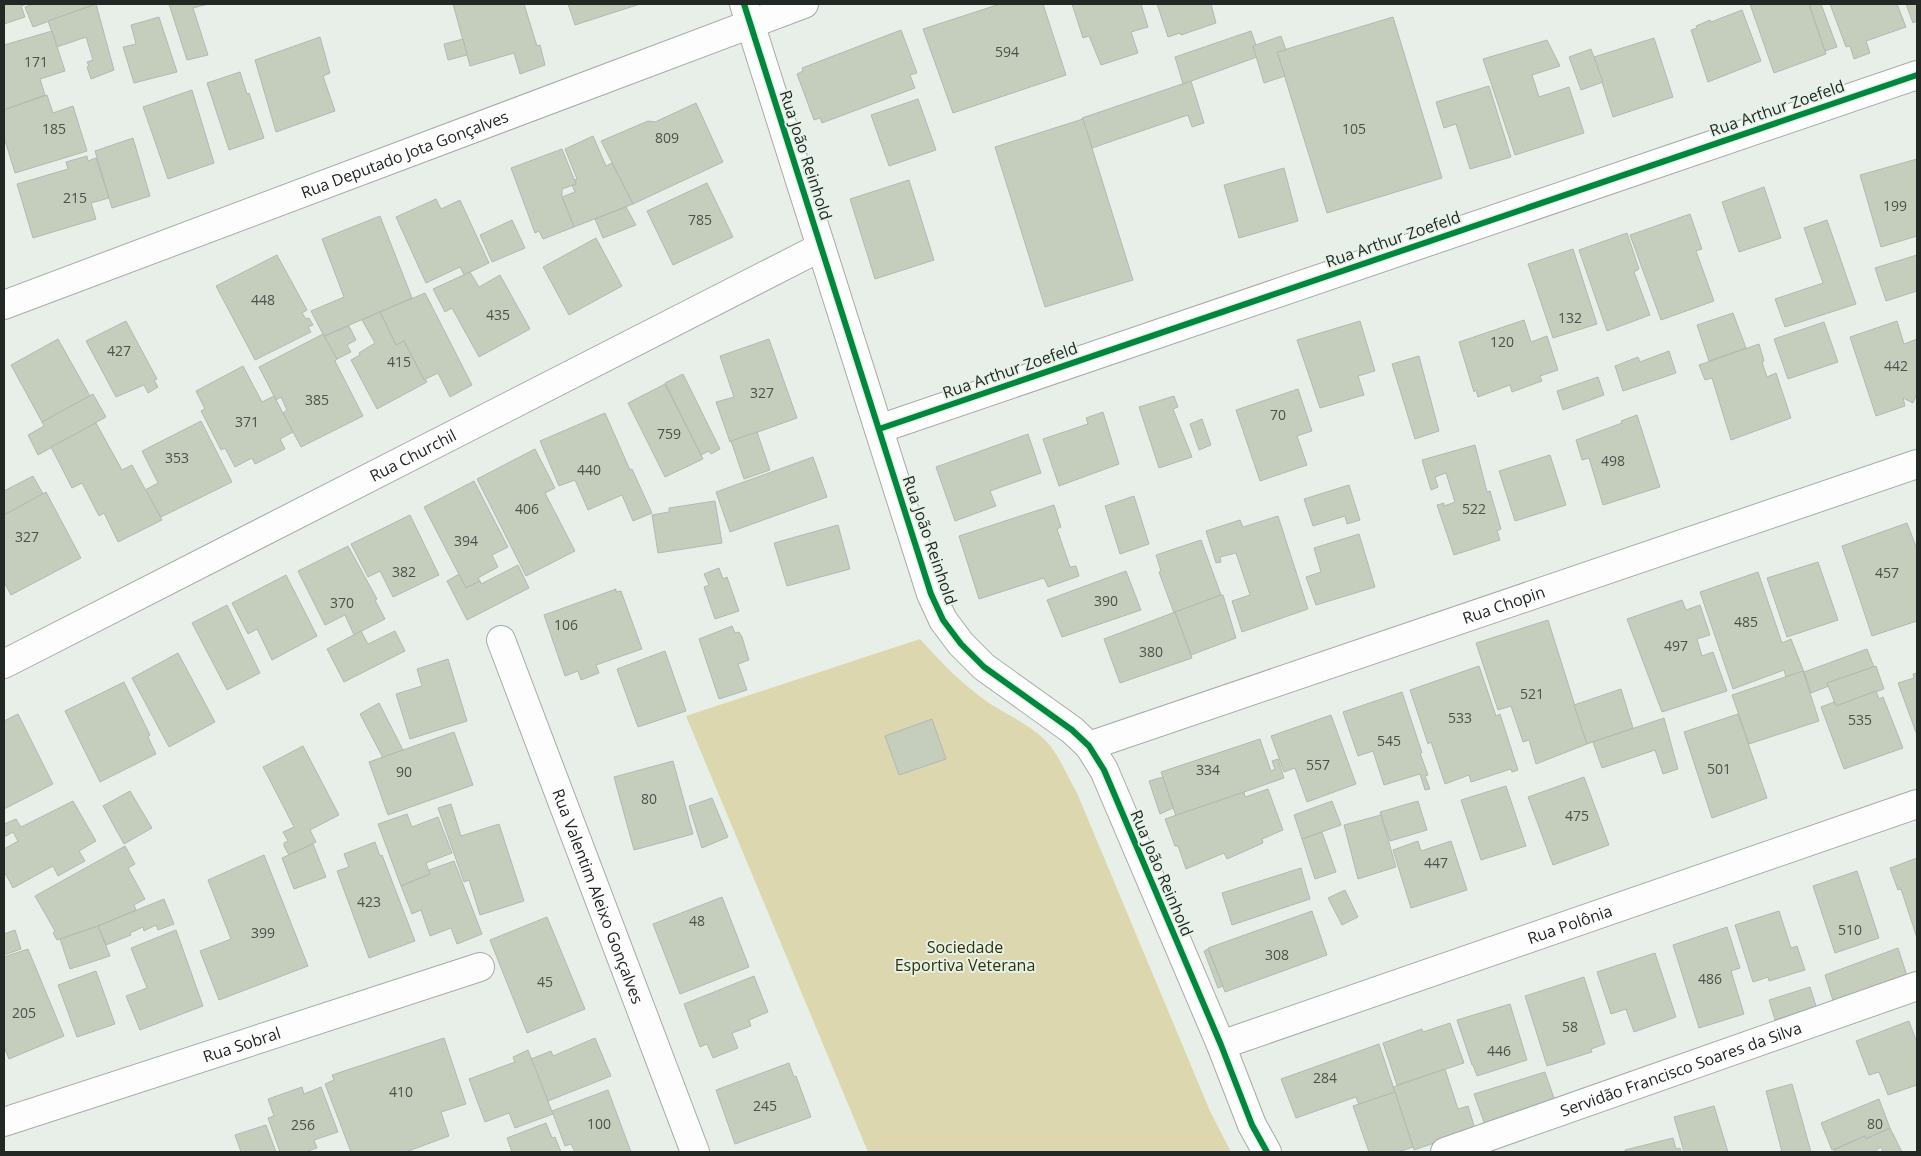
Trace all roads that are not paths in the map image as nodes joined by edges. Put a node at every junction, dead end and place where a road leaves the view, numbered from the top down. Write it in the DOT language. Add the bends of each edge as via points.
graph roads {
  1 [pos="804,4"];
  2 [pos="747,14"];
  3 [pos="1917,75"];
  4 [pos="821,247"];
  5 [pos="5,299"];
  6 [pos="879,430"];
  7 [pos="1917,464"];
  8 [pos="501,640"];
  9 [pos="4,664"];
  10 [pos="1089,746"];
  11 [pos="1917,804"];
  12 [pos="480,967"];
  13 [pos="1917,986"];
  14 [pos="1221,1045"];
  15 [pos="4,1122"];
  16 [pos="695,1152"];
  17 [pos="1267,1152"];
  18 [pos="1445,1152"];
  1 -- 2 [label="street, Rua Deputado Jota Gonçalves"];
  2 -- 4 [label="street, Rua João Reinhold"];
  2 -- 5 [label="street, Rua Deputado Jota Gonçalves"];
  3 -- 6 [label="street, Rua Arthur Zoefeld"];
  4 -- 6 [label="street, Rua João Reinhold"];
  4 -- 9 [label="street, Rua Churchil"];
  6 -- 10 [label="street, Rua João Reinhold" via="931,594 943,620 984,667 1072,730"];
  7 -- 10 [label="street, Rua Chopin"];
  8 -- 16 [label="street, Rua Valentim Aleixo Gonçalves"];
  10 -- 14 [label="street, Rua João Reinhold" via="1104,770"];
  11 -- 14 [label="street, Rua Polônia"];
  12 -- 15 [label="street, Rua Sobral"];
  13 -- 18 [label="street, Servidão Francisco Soares da Silva"];
  14 -- 17 [label="street, Rua João Reinhold" via="1252,1125"];
}
